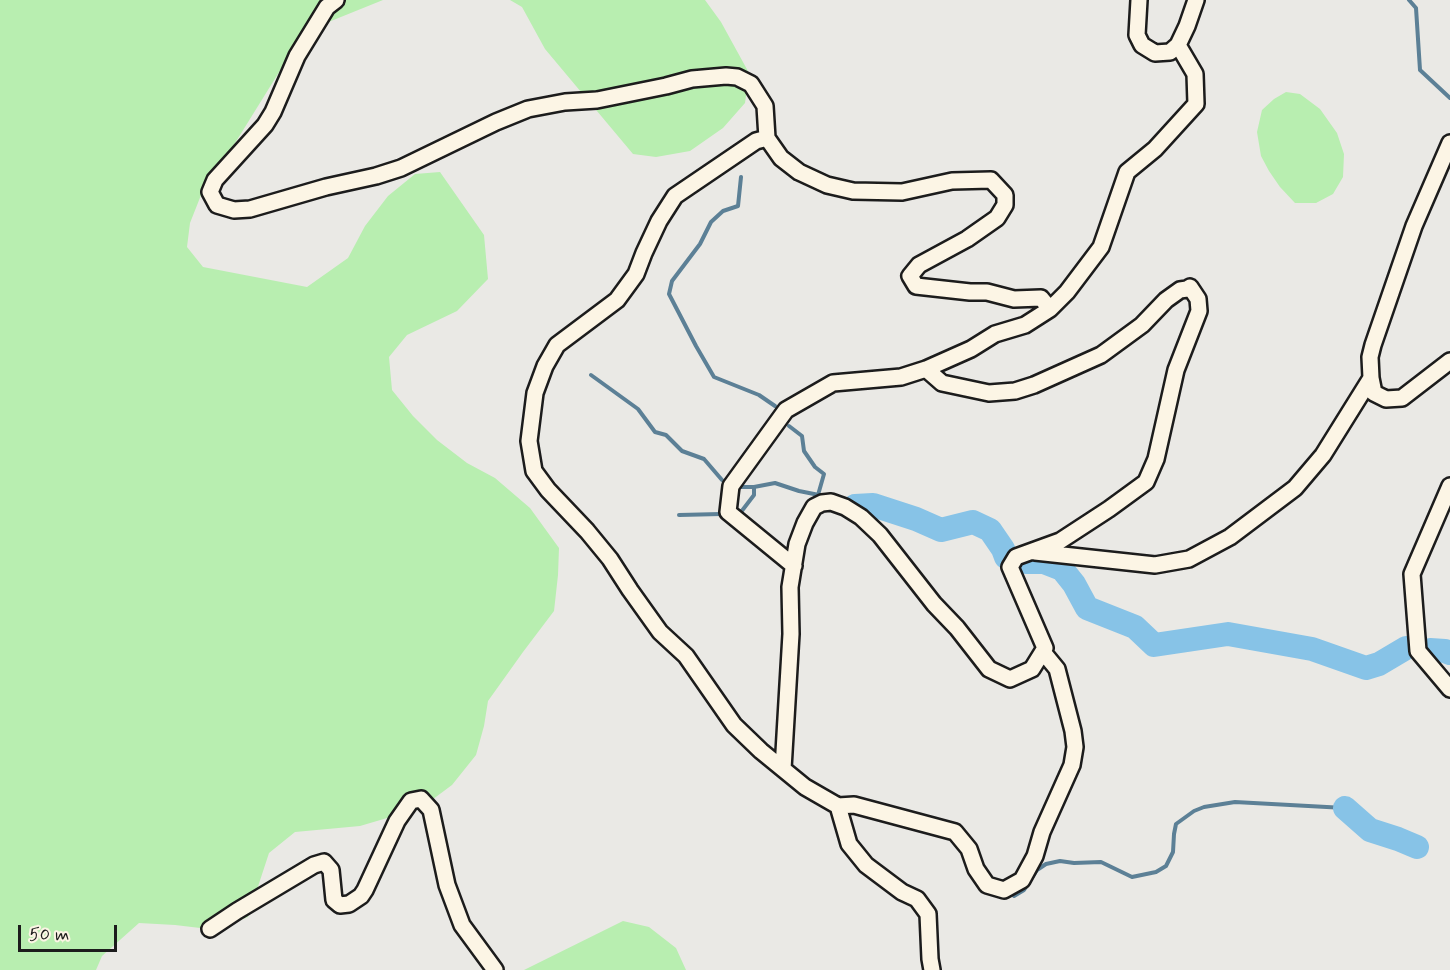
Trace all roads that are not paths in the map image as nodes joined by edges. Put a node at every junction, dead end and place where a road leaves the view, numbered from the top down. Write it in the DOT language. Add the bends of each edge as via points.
graph roads {
  1 [pos="336,0"];
  2 [pos="1139,0"];
  3 [pos="1196,0"];
  4 [pos="1178,45"];
  5 [pos="767,138"];
  6 [pos="1450,143"];
  7 [pos="1050,309"];
  8 [pos="1450,361"];
  9 [pos="926,369"];
  10 [pos="1371,378"];
  11 [pos="1450,486"];
  12 [pos="1031,552"];
  13 [pos="794,566"];
  14 [pos="1045,648"];
  15 [pos="1450,689"];
  16 [pos="783,769"];
  17 [pos="838,806"];
  18 [pos="210,929"];
  19 [pos="495,970"];
  20 [pos="933,970"];
  1 -- 5 [label="street" via="327,7 297,56 265,125 215,180 210,192 216,205 250,209 376,177 528,109 597,100 692,79 726,76 751,84 765,106"];
  2 -- 4 [label="street" via="1137,35 1142,45 1155,53 1170,52"];
  3 -- 4 [label="street"];
  4 -- 7 [label="street" via="1195,74 1196,104 1155,149 1127,172 1101,247"];
  5 -- 7 [label="street" via="799,172 853,191 902,192 952,181 991,180 1005,195 1005,205 997,218 919,265 910,276 916,286 987,292 1014,299 1041,298"];
  5 -- 16 [label="street" via="756,141 675,196 658,221 636,274 617,300 557,345 535,393 530,441 534,471 548,490 610,559 660,632 686,656 734,725"];
  6 -- 10 [label="street" via="1389,296 1370,357"];
  7 -- 9 [label="street" via="1025,325 995,334"];
  8 -- 10 [label="street" via="1401,398 1386,399 1374,393"];
  9 -- 12 [label="street" via="942,383 989,393 1015,391 1101,355 1180,290 1190,287 1198,299 1199,311 1176,370 1156,459 1146,482 1060,541"];
  9 -- 13 [label="street" via="901,376 833,383 786,410 730,486 728,512"];
  10 -- 12 [label="street" via="1323,455 1295,488 1230,537 1189,559 1155,565"];
  11 -- 15 [label="street" via="1412,574 1418,651"];
  12 -- 14 [label="street" via="1016,556 1010,567"];
  13 -- 14 [label="street" via="797,544 814,507 831,502 861,517 880,535 989,669 1010,680 1032,669"];
  13 -- 16 [label="street"];
  14 -- 17 [label="street" via="1043,652 1057,669 1075,747 1072,765 1022,880 1004,890 987,885 969,849 955,832 855,805"];
  16 -- 17 [label="street"];
  17 -- 20 [label="street" via="849,844 866,865 917,899 928,914"];
  18 -- 19 [label="street" via="324,862 331,870 334,900 340,905 349,904 365,890 397,821 411,801 421,799 431,810 447,885 462,925"];
}
